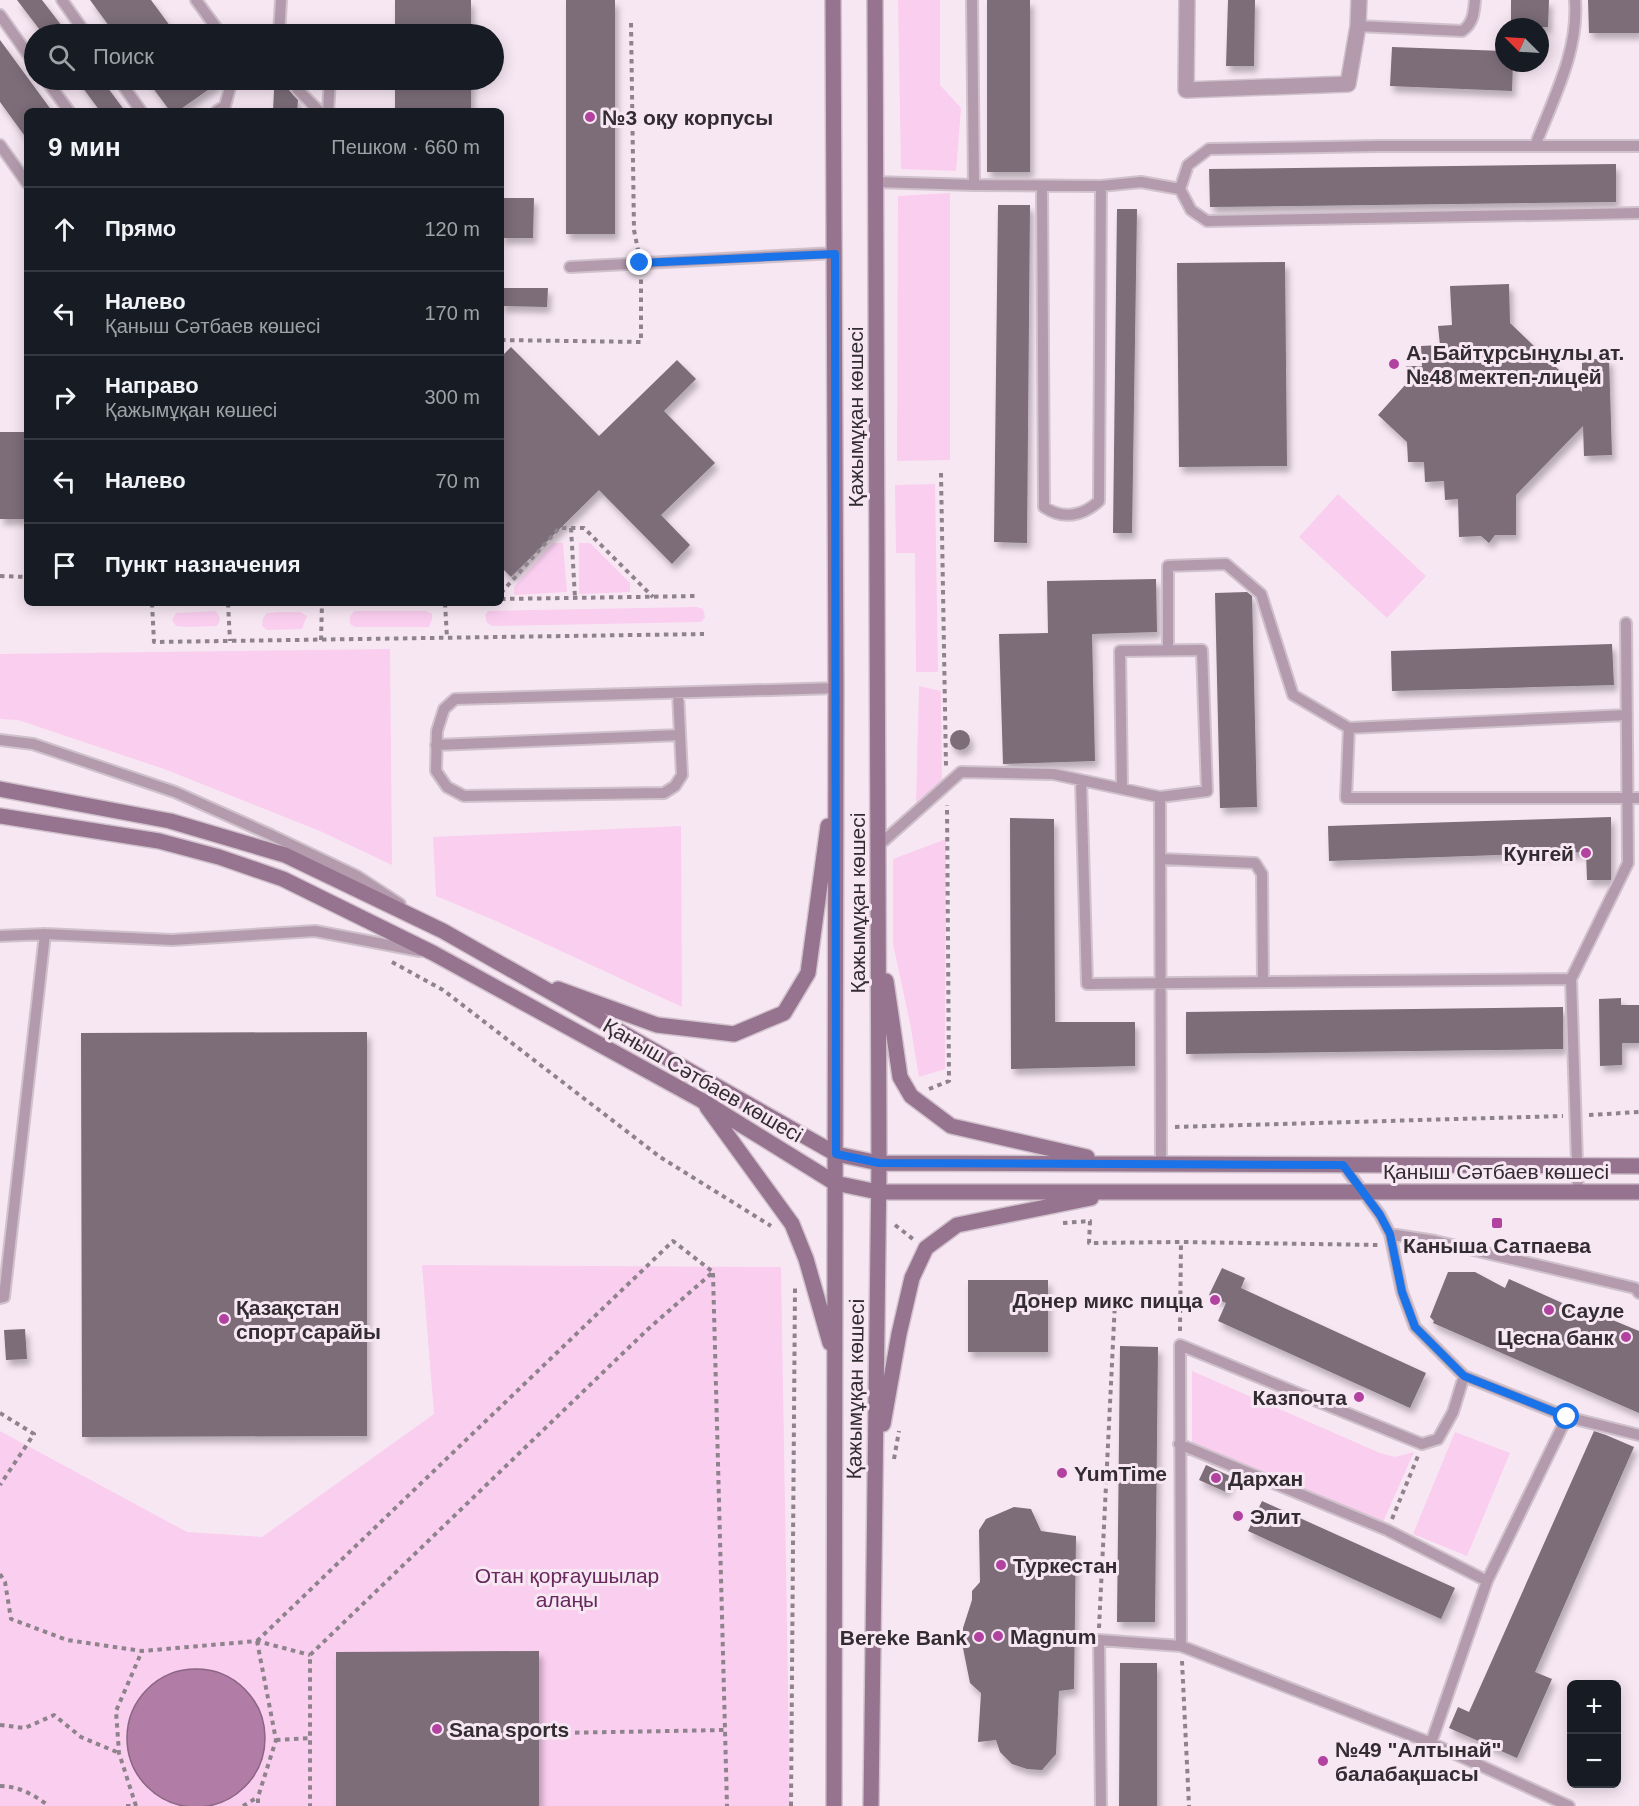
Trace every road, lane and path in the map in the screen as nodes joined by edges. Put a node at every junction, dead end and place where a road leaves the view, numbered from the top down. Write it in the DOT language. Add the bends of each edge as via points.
graph roads {
  1 [pos="62,0"];
  2 [pos="196,0"];
  3 [pos="281,0"];
  4 [pos="833,0"];
  5 [pos="875,0"];
  6 [pos="972,0"];
  7 [pos="1187,0"];
  8 [pos="1359,0"];
  9 [pos="1475,0"];
  10 [pos="1575,0"];
  11 [pos="0,15"];
  12 [pos="631,23"];
  13 [pos="79,24"];
  14 [pos="214,24"];
  15 [pos="280,24"];
  16 [pos="1358,26"];
  17 [pos="24,49"];
  18 [pos="53,90"];
  19 [pos="126,90"];
  20 [pos="229,90"];
  21 [pos="298,90"];
  22 [pos="329,90"];
  23 [pos="67,108"];
  24 [pos="139,108"];
  25 [pos="222,108"];
  26 [pos="317,108"];
  27 [pos="328,108"];
  28 [pos="0,145"];
  29 [pos="1535,146"];
  30 [pos="1639,146"];
  31 [pos="24,179"];
  32 [pos="875,182"];
  33 [pos="974,185"];
  34 [pos="1042,186"];
  35 [pos="1101,186"];
  36 [pos="1180,189"];
  37 [pos="1639,213"];
  38 [pos="835,254"];
  39 [pos="640,263"];
  40 [pos="570,267"];
  41 [pos="504,340"];
  42 [pos="941,473"];
  43 [pos="571,528"];
  44 [pos="0,576"];
  45 [pos="24,577"];
  46 [pos="504,590"];
  47 [pos="698,596"];
  48 [pos="653,597"];
  49 [pos="575,598"];
  50 [pos="504,599"];
  51 [pos="153,606"];
  52 [pos="228,606"];
  53 [pos="322,606"];
  54 [pos="445,606"];
  55 [pos="1626,623"];
  56 [pos="704,634"];
  57 [pos="447,638"];
  58 [pos="321,640"];
  59 [pos="230,641"];
  60 [pos="1168,650"];
  61 [pos="836,688"];
  62 [pos="678,693"];
  63 [pos="1627,715"];
  64 [pos="1349,728"];
  65 [pos="680,735"];
  66 [pos="0,740"];
  67 [pos="436,745"];
  68 [pos="836,767"];
  69 [pos="1081,780"];
  70 [pos="947,785"];
  71 [pos="0,789"];
  72 [pos="1122,789"];
  73 [pos="1160,797"];
  74 [pos="1639,798"];
  75 [pos="1627,799"];
  76 [pos="0,816"];
  77 [pos="878,846"];
  78 [pos="1161,859"];
  79 [pos="878,927"];
  80 [pos="443,931"];
  81 [pos="45,934"];
  82 [pos="0,936"];
  83 [pos="433,953"];
  84 [pos="382,956"];
  85 [pos="517,973"];
  86 [pos="1571,979"];
  87 [pos="1263,981"];
  88 [pos="1160,982"];
  89 [pos="911,1096"];
  90 [pos="701,1100"];
  91 [pos="1639,1112"];
  92 [pos="1575,1115"];
  93 [pos="1161,1127"];
  94 [pos="836,1154"];
  95 [pos="879,1163"];
  96 [pos="1116,1164"];
  97 [pos="1161,1164"];
  98 [pos="1343,1165"];
  99 [pos="1577,1166"];
  100 [pos="1639,1166"];
  101 [pos="835,1183"];
  102 [pos="878,1192"];
  103 [pos="1122,1192"];
  104 [pos="1362,1192"];
  105 [pos="1578,1192"];
  106 [pos="1639,1192"];
  107 [pos="892,1222"];
  108 [pos="1058,1223"];
  109 [pos="774,1228"];
  110 [pos="1390,1239"];
  111 [pos="1181,1242"];
  112 [pos="926,1248"];
  113 [pos="713,1272"];
  114 [pos="795,1280"];
  115 [pos="1639,1293"];
  116 [pos="0,1298"];
  117 [pos="1115,1302"];
  118 [pos="1180,1345"];
  119 [pos="835,1363"];
  120 [pos="1464,1376"];
  121 [pos="0,1413"];
  122 [pos="1567,1417"];
  123 [pos="901,1422"];
  124 [pos="1639,1435"];
  125 [pos="1179,1444"];
  126 [pos="1422,1444"];
  127 [pos="875,1465"];
  128 [pos="893,1465"];
  129 [pos="0,1485"];
  130 [pos="1388,1530"];
  131 [pos="0,1575"];
  132 [pos="1487,1581"];
  133 [pos="257,1641"];
  134 [pos="1099,1641"];
  135 [pos="1181,1646"];
  136 [pos="142,1651"];
  137 [pos="310,1655"];
  138 [pos="0,1725"];
  139 [pos="725,1730"];
  140 [pos="557,1733"];
  141 [pos="310,1738"];
  142 [pos="276,1740"];
  143 [pos="1431,1743"];
  144 [pos="119,1753"];
  145 [pos="0,1786"];
  146 [pos="258,1797"];
  147 [pos="49,1806"];
  148 [pos="126,1806"];
  149 [pos="137,1806"];
  150 [pos="243,1806"];
  151 [pos="258,1806"];
  152 [pos="310,1806"];
  153 [pos="727,1806"];
  154 [pos="790,1806"];
  155 [pos="834,1806"];
  156 [pos="871,1806"];
  157 [pos="1101,1806"];
  158 [pos="1189,1806"];
  159 [pos="1569,1806"];
  1 -- 13 [label="lane"];
  2 -- 14 [label="lane"];
  3 -- 15 [label="lane"];
  4 -- 38 [label="main road, Қажымұқан көшесі"];
  5 -- 32 [label="main road, Қажымұқан көшесі"];
  6 -- 33 [label="lane"];
  7 -- 16 [label="street" via="1186,90 1348,84"];
  8 -- 16 [label="street"];
  9 -- 16 [label="lane" via="1473,18 1462,31"];
  10 -- 29 [label="lane" via="1570,52"];
  11 -- 17 [label="lane"];
  12 -- 39 [label="path" via="634,230"];
  18 -- 23 [label="lane"];
  19 -- 24 [label="lane"];
  20 -- 25 [label="lane"];
  21 -- 26 [label="lane"];
  22 -- 27 [label="lane"];
  28 -- 31 [label="lane"];
  29 -- 30 [label="lane"];
  29 -- 36 [label="lane" via="1209,149 1188,165"];
  32 -- 33 [label="lane"];
  32 -- 77 [label="main road, Қажымұқан көшесі"];
  33 -- 34 [label="lane"];
  34 -- 35 [label="lane"];
  34 -- 35 [label="lane" via="1044,507 1054,514 1068,516 1090,509 1099,501"];
  35 -- 36 [label="lane" via="1141,182"];
  36 -- 37 [label="lane" via="1191,210 1207,221"];
  38 -- 39 [label="lane"];
  38 -- 61 [label="main road, Қажымұқан көшесі"];
  39 -- 40 [label="lane"];
  39 -- 41 [label="path" via="641,342"];
  42 -- 70 [label="path"];
  43 -- 46 [label="path" via="559,528"];
  43 -- 48 [label="path" via="584,528"];
  43 -- 49 [label="path"];
  44 -- 45 [label="path"];
  47 -- 48 [label="path"];
  48 -- 49 [label="path"];
  49 -- 50 [label="path"];
  51 -- 59 [label="path" via="154,642"];
  52 -- 59 [label="path"];
  53 -- 58 [label="path"];
  54 -- 57 [label="path"];
  55 -- 63 [label="lane"];
  56 -- 57 [label="path"];
  57 -- 58 [label="path"];
  58 -- 59 [label="path"];
  60 -- 64 [label="lane" via="1168,566 1226,564 1261,594 1293,695"];
  60 -- 72 [label="lane" via="1120,651"];
  60 -- 73 [label="lane" via="1202,650 1207,791"];
  61 -- 62 [label="lane"];
  61 -- 68 [label="main road, Қажымұқан көшесі"];
  62 -- 65 [label="lane"];
  62 -- 67 [label="lane" via="455,699 444,710"];
  63 -- 64 [label="lane"];
  63 -- 75 [label="lane"];
  64 -- 75 [label="lane" via="1346,798"];
  65 -- 67 [label="lane"];
  65 -- 67 [label="lane" via="682,775 664,793 464,796 447,787 436,771"];
  66 -- 80 [label="lane" via="33,744 175,792 357,876"];
  68 -- 85 [label="main road" via="808,973 784,1013 734,1034 657,1025"];
  68 -- 94 [label="main road, Қажымұқан көшесі"];
  69 -- 70 [label="lane" via="1053,774 961,772"];
  69 -- 72 [label="lane"];
  69 -- 88 [label="lane" via="1087,984"];
  70 -- 77 [label="lane"];
  70 -- 89 [label="path" via="949,1081"];
  71 -- 80 [label="main road, Қаныш Сәтбаев көшесі" via="170,821 285,855"];
  72 -- 73 [label="lane"];
  73 -- 78 [label="lane"];
  74 -- 75 [label="lane"];
  75 -- 86 [label="lane" via="1628,863"];
  76 -- 83 [label="main road, Қаныш Сәтбаев көшесі" via="159,841 219,857 283,879"];
  77 -- 79 [label="main road, Қажымұқан көшесі"];
  78 -- 87 [label="lane" via="1255,863 1262,874"];
  78 -- 88 [label="lane"];
  79 -- 89 [label="main road" via="900,1077"];
  79 -- 95 [label="main road, Қажымұқан көшесі"];
  80 -- 85 [label="main road, Қаныш Сәтбаев көшесі"];
  81 -- 82 [label="lane"];
  81 -- 83 [label="lane" via="172,940 315,931"];
  81 -- 116 [label="lane" via="4,1297"];
  83 -- 90 [label="main road, Қаныш Сәтбаев көшесі"];
  84 -- 109 [label="path" via="443,990 660,1157"];
  85 -- 94 [label="main road, Қаныш Сәтбаев көшесі"];
  86 -- 87 [label="lane"];
  86 -- 92 [label="lane"];
  87 -- 88 [label="lane"];
  88 -- 93 [label="lane"];
  89 -- 96 [label="main road" via="951,1126"];
  90 -- 101 [label="main road, Қаныш Сәтбаев көшесі"];
  90 -- 119 [label="main road" via="792,1224 806,1259"];
  91 -- 92 [label="path"];
  92 -- 93 [label="path"];
  92 -- 99 [label="lane"];
  93 -- 97 [label="lane"];
  94 -- 95 [label="main road, Қаныш Сәтбаев көшесі"];
  94 -- 101 [label="main road, Қажымұқан көшесі"];
  95 -- 96 [label="main road, Қаныш Сәтбаев көшесі"];
  95 -- 102 [label="main road, Қажымұқан көшесі"];
  96 -- 97 [label="main road, Қаныш Сәтбаев көшесі"];
  97 -- 98 [label="main road, Қаныш Сәтбаев көшесі"];
  98 -- 99 [label="main road, Қаныш Сәтбаев көшесі"];
  98 -- 104 [label="lane"];
  99 -- 100 [label="main road, Қаныш Сәтбаев көшесі"];
  99 -- 105 [label="lane"];
  101 -- 102 [label="main road, Қаныш Сәтбаев көшесі"];
  101 -- 119 [label="main road, Қажымұқан көшесі"];
  102 -- 103 [label="main road, Қаныш Сәтбаев көшесі"];
  102 -- 127 [label="main road, Қажымұқан көшесі"];
  103 -- 104 [label="main road, Қаныш Сәтбаев көшесі"];
  103 -- 112 [label="main road" via="957,1226"];
  104 -- 105 [label="main road, Қаныш Сәтбаев көшесі"];
  104 -- 110 [label="lane" via="1380,1215"];
  105 -- 106 [label="main road, Қаныш Сәтбаев көшесі"];
  107 -- 112 [label="path"];
  108 -- 111 [label="path" via="1090,1221 1089,1243"];
  110 -- 111 [label="path"];
  110 -- 115 [label="lane" via="1435,1241 1635,1288"];
  110 -- 120 [label="lane" via="1415,1327"];
  111 -- 118 [label="path"];
  112 -- 127 [label="main road" via="912,1278 904,1311"];
  113 -- 133 [label="path" via="673,1240"];
  113 -- 137 [label="path" via="647,1330"];
  113 -- 139 [label="path"];
  114 -- 154 [label="path"];
  117 -- 134 [label="path"];
  118 -- 125 [label="lane"];
  118 -- 126 [label="lane"];
  119 -- 155 [label="main road, Қажымұқан көшесі"];
  120 -- 122 [label="lane"];
  120 -- 126 [label="lane" via="1453,1412 1438,1439"];
  121 -- 129 [label="path" via="34,1434"];
  122 -- 124 [label="lane"];
  122 -- 132 [label="lane"];
  123 -- 128 [label="path"];
  125 -- 130 [label="lane"];
  125 -- 135 [label="lane"];
  126 -- 130 [label="path"];
  127 -- 156 [label="main road, Қажымұқан көшесі"];
  130 -- 132 [label="lane"];
  131 -- 136 [label="path" via="5,1582 11,1619 67,1640"];
  132 -- 143 [label="lane"];
  133 -- 136 [label="path"];
  133 -- 137 [label="path"];
  133 -- 142 [label="path"];
  134 -- 135 [label="lane"];
  134 -- 157 [label="lane"];
  135 -- 143 [label="lane"];
  135 -- 158 [label="path"];
  136 -- 144 [label="path" via="116,1711"];
  137 -- 141 [label="path"];
  138 -- 144 [label="path" via="25,1728 54,1715 81,1737"];
  139 -- 140 [label="path"];
  139 -- 153 [label="path"];
  141 -- 142 [label="path"];
  141 -- 152 [label="path"];
  142 -- 146 [label="path"];
  143 -- 159 [label="lane"];
  144 -- 149 [label="path"];
  145 -- 147 [label="path" via="32,1793"];
  146 -- 150 [label="path"];
  146 -- 151 [label="path"];
  148 -- 149 [label="path"];
}
